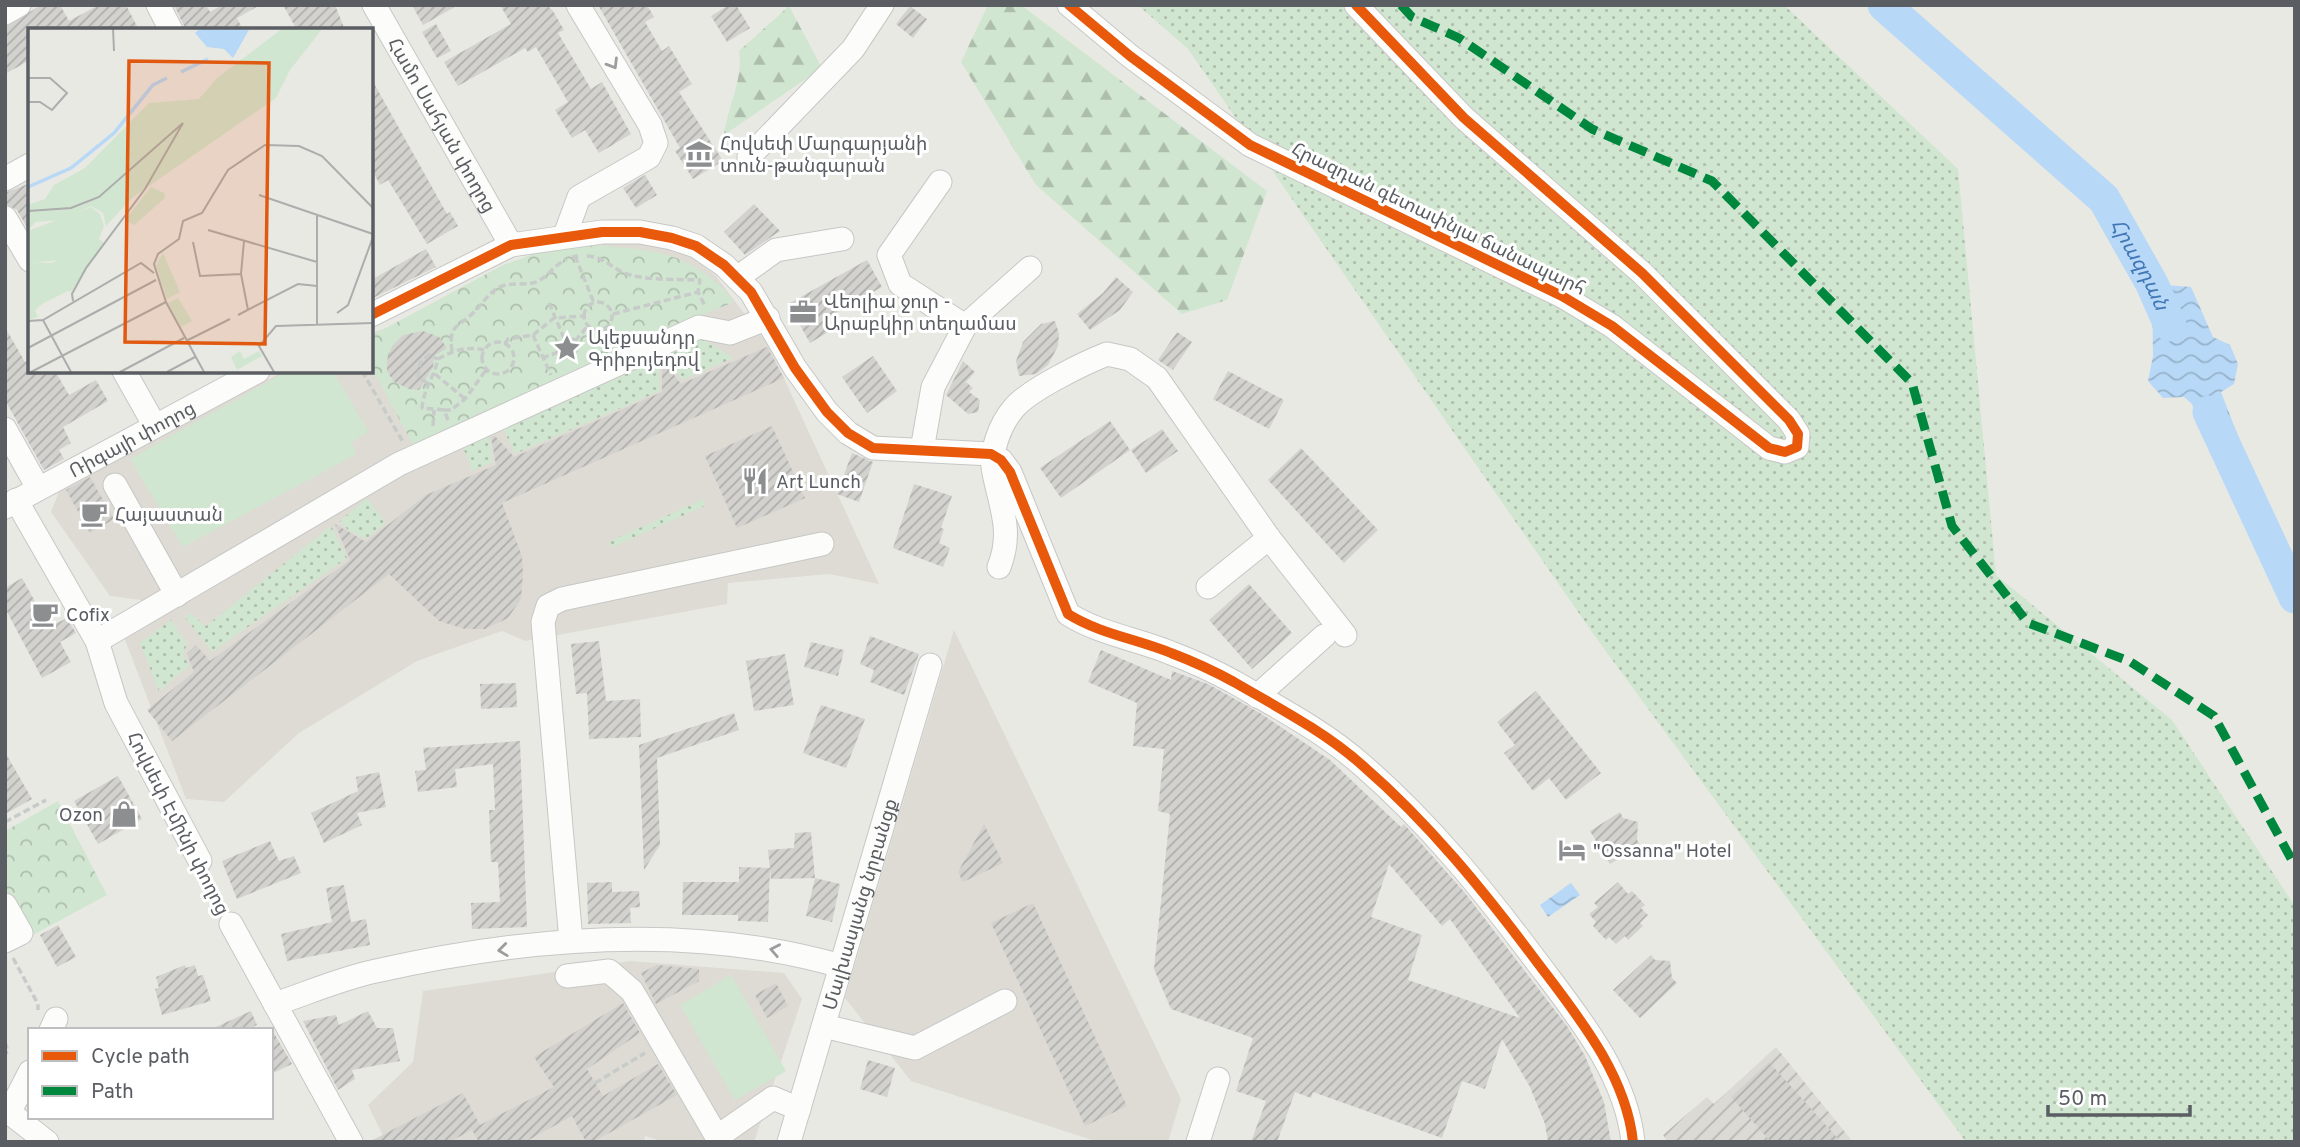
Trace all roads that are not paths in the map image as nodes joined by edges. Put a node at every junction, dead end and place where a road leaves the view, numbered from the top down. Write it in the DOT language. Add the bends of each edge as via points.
graph roads {
  1 [pos="19,5"];
  2 [pos="158,5"];
  3 [pos="374,5"];
  4 [pos="578,5"];
  5 [pos="882,5"];
  6 [pos="1069,5"];
  7 [pos="1356,5"];
  8 [pos="5,13"];
  9 [pos="170,28"];
  10 [pos="749,157"];
  11 [pos="28,166"];
  12 [pos="5,179"];
  13 [pos="940,182"];
  14 [pos="5,218"];
  15 [pos="565,235"];
  16 [pos="842,239"];
  17 [pos="512,245"];
  18 [pos="28,257"];
  19 [pos="1030,268"];
  20 [pos="737,278"];
  21 [pos="373,314"];
  22 [pos="768,318"];
  23 [pos="965,326"];
  24 [pos="125,373"];
  25 [pos="254,373"];
  26 [pos="155,426"];
  27 [pos="5,429"];
  28 [pos="922,450"];
  29 [pos="991,454"];
  30 [pos="115,485"];
  31 [pos="38,488"];
  32 [pos="11,504"];
  33 [pos="1269,538"];
  34 [pos="822,544"];
  35 [pos="999,567"];
  36 [pos="1208,587"];
  37 [pos="177,595"];
  38 [pos="97,641"];
  39 [pos="930,664"];
  40 [pos="1256,696"];
  41 [pos="200,861"];
  42 [pos="5,905"];
  43 [pos="231,924"];
  44 [pos="571,941"];
  45 [pos="8,946"];
  46 [pos="841,966"];
  47 [pos="567,976"];
  48 [pos="1005,1002"];
  49 [pos="275,1004"];
  50 [pos="824,1026"];
  51 [pos="28,1079"];
  52 [pos="1218,1079"];
  53 [pos="799,1109"];
  54 [pos="16,1122"];
  55 [pos="47,1142"];
  56 [pos="351,1142"];
  57 [pos="789,1142"];
  58 [pos="1198,1142"];
  59 [pos="1633,1142"];
  1 -- 8 [label="street"];
  2 -- 9 [label="street"];
  3 -- 17 [label="street, Համո Սահյան փողոց"];
  4 -- 15 [label="street, one-way" via="650,125 656,143 649,157 579,197"];
  5 -- 10 [label="street" via="853,49"];
  6 -- 7 [label="street, Հրազդան գետափնյա ճանապարհ" via="1250,145 1562,296 1612,326 1769,448 1785,452 1797,447 1798,433 1789,420 1642,274 1464,118"];
  11 -- 12 [label="street"];
  13 -- 23 [label="street" via="889,255 900,284"];
  14 -- 18 [label="street"];
  15 -- 17 [label="street"];
  15 -- 20 [label="street" via="627,232 672,238 696,246"];
  16 -- 20 [label="street" via="776,250"];
  17 -- 21 [label="street"];
  19 -- 23 [label="street"];
  20 -- 22 [label="street"];
  22 -- 28 [label="street" via="795,368 848,433 873,448"];
  22 -- 37 [label="street" via="730,333 699,327 399,464"];
  23 -- 28 [label="street" via="933,387"];
  24 -- 26 [label="street"];
  25 -- 26 [label="street, Ռիգայի փողոց"];
  26 -- 31 [label="street, Ռիգայի փողոց"];
  27 -- 31 [label="street"];
  28 -- 29 [label="street"];
  29 -- 33 [label="street" via="1014,408 1023,401 1107,354 1130,359 1157,378"];
  29 -- 35 [label="street" via="1007,527 1006,551"];
  29 -- 40 [label="street" via="1010,472 1068,614 1086,625 1171,652"];
  30 -- 37 [label="street"];
  31 -- 32 [label="street, Ռիգայի փողոց"];
  32 -- 38 [label="street, Հովսեփ Էմինի փողոց"];
  33 -- 36 [label="street"];
  33 -- 40 [label="street" via="1335,636"];
  34 -- 44 [label="street" via="562,599 548,606 543,622"];
  37 -- 38 [label="street"];
  38 -- 41 [label="street, Հովսեփ Էմինի փողոց" via="116,703"];
  39 -- 46 [label="street, Մալխասյանց նրբանցք"];
  40 -- 59 [label="street" via="1361,763 1485,892 1609,1066 1632,1125"];
  42 -- 45 [label="street" via="20,933"];
  43 -- 49 [label="street, Հովսեփ Էմինի փողոց"];
  46 -- 44 [label="street, one-way" via="766,948 679,941"];
  44 -- 49 [label="street, one-way" via="374,971"];
  46 -- 50 [label="street, Մալխասյանց նրբանցք"];
  47 -- 53 [label="street" via="609,971 632,991 717,1137 772,1098"];
  48 -- 50 [label="street" via="915,1048"];
  49 -- 56 [label="street, Հովսեփ Էմինի փողոց"];
  50 -- 53 [label="street, Մալխասյանց նրբանցք"];
  51 -- 54 [label="street"];
  52 -- 58 [label="street"];
  53 -- 57 [label="street, Մալխասյանց նրբանցք"];
  54 -- 55 [label="street"];
}
